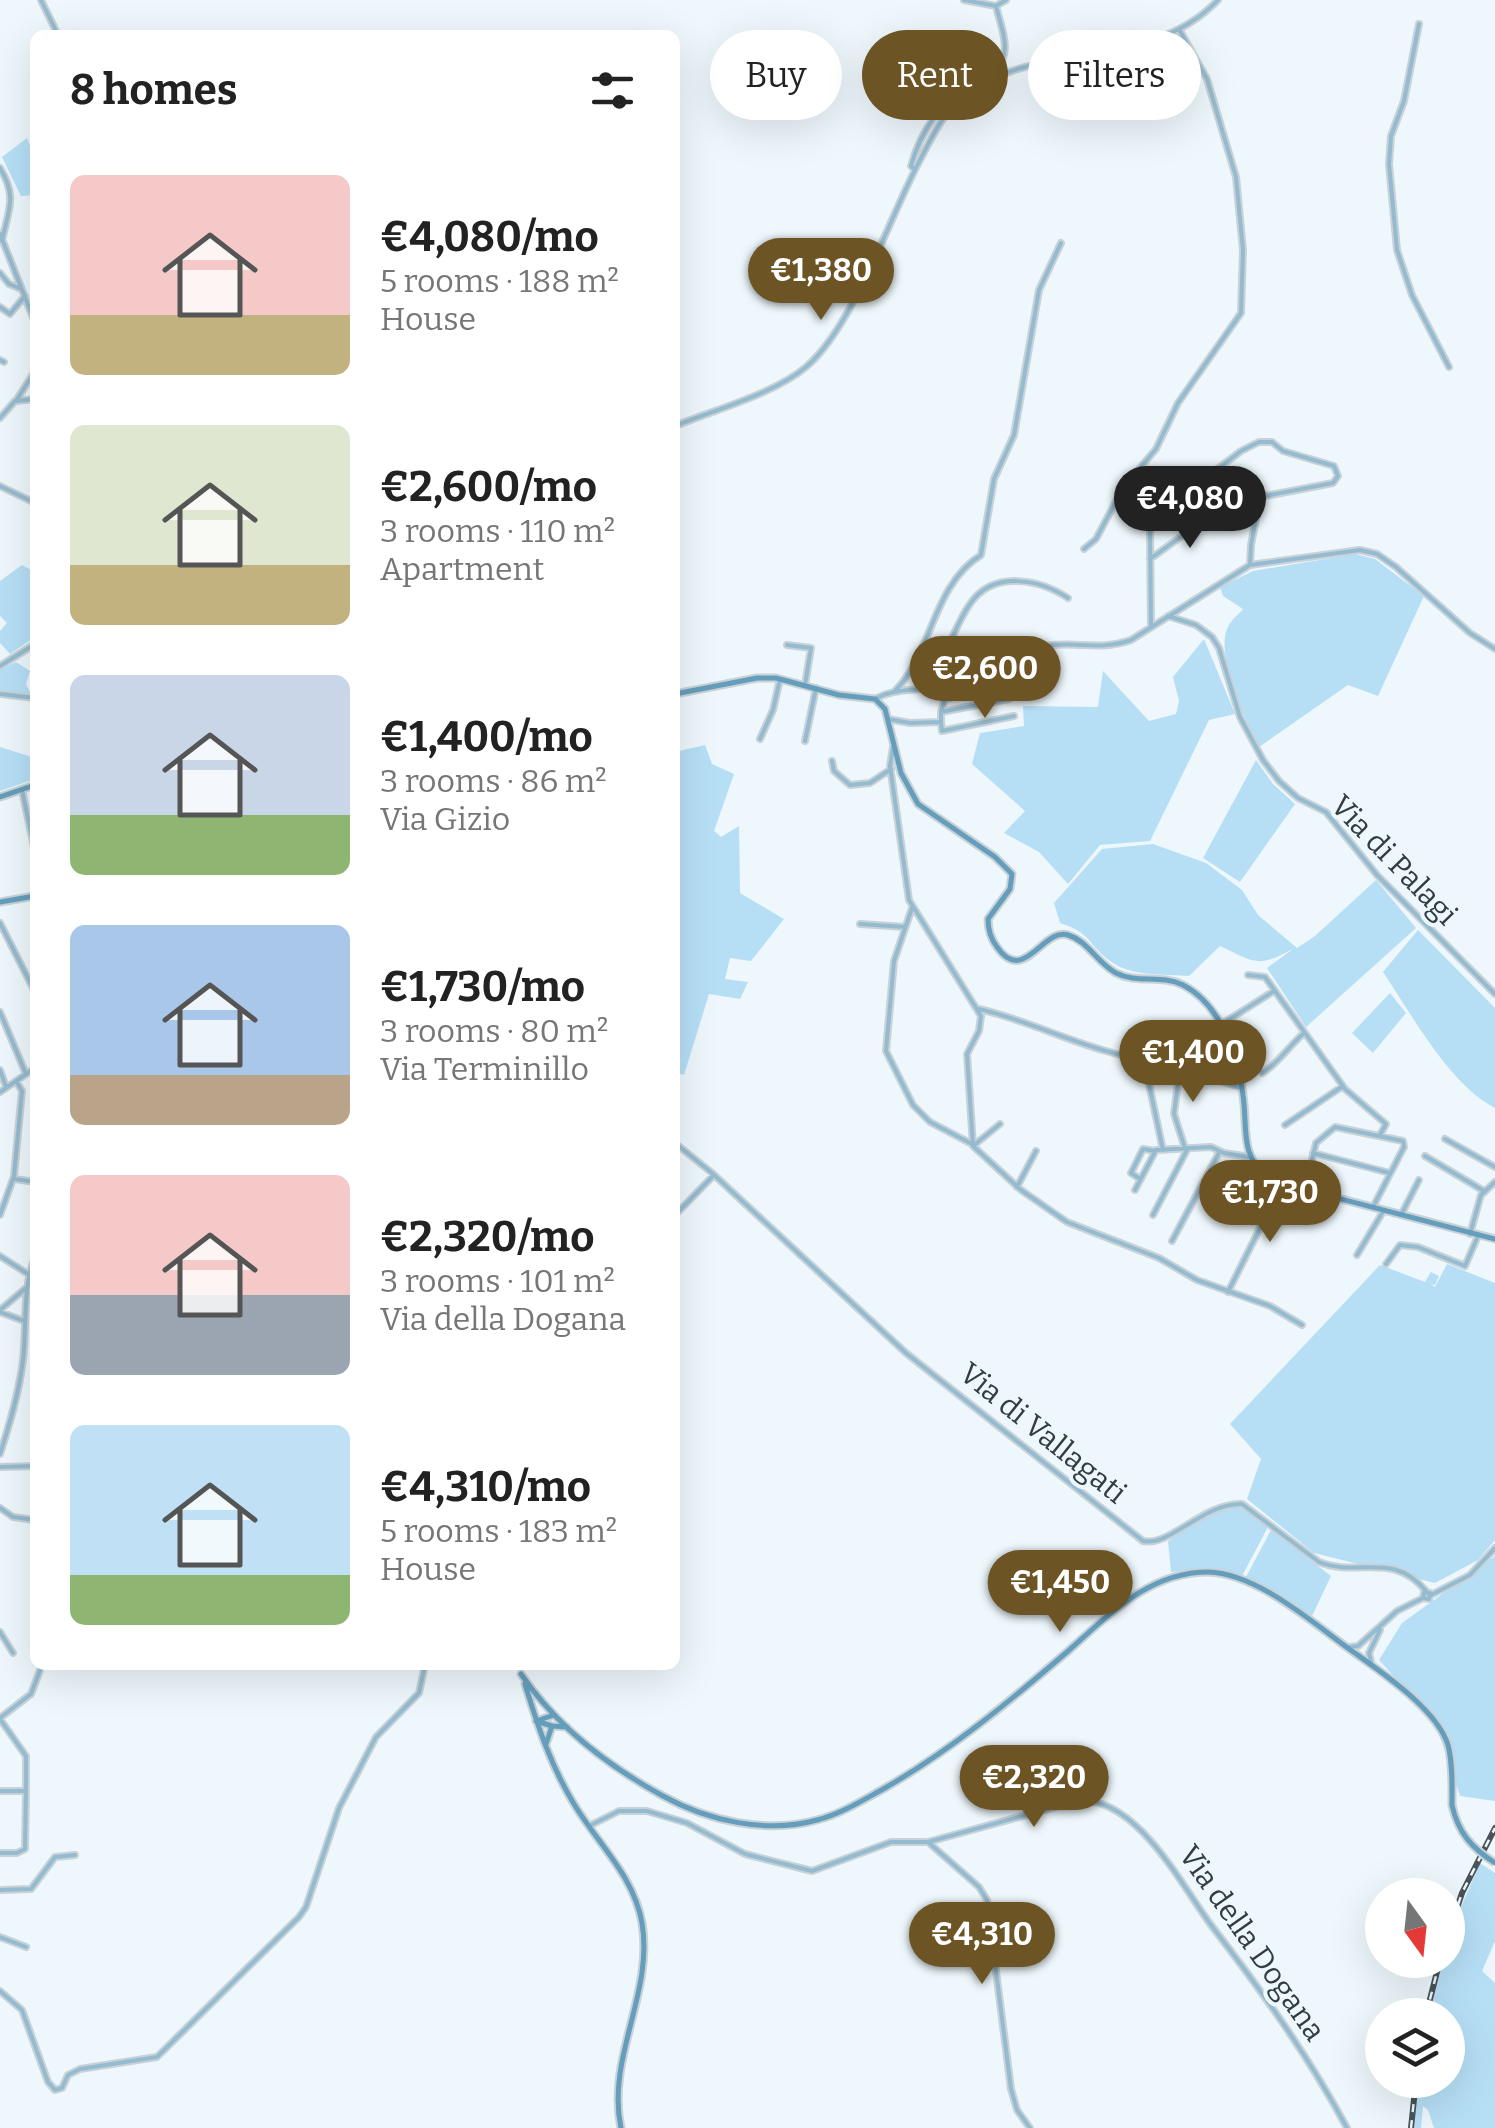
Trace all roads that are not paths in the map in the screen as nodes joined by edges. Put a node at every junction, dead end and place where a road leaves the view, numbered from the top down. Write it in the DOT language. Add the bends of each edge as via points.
graph roads {
  1 [pos="41,0"];
  2 [pos="964,0"];
  3 [pos="1006,0"];
  4 [pos="1218,0"];
  5 [pos="996,6"];
  6 [pos="1419,24"];
  7 [pos="56,30"];
  8 [pos="1180,30"];
  9 [pos="1201,68"];
  10 [pos="1028,69"];
  11 [pos="0,168"];
  12 [pos="914,170"];
  13 [pos="1,235"];
  14 [pos="1061,243"];
  15 [pos="0,273"];
  16 [pos="21,289"];
  17 [pos="26,299"];
  18 [pos="30,305"];
  19 [pos="0,308"];
  20 [pos="1448,367"];
  21 [pos="30,380"];
  22 [pos="30,400"];
  23 [pos="15,402"];
  24 [pos="0,418"];
  25 [pos="680,424"];
  26 [pos="0,486"];
  27 [pos="30,501"];
  28 [pos="1212,515"];
  29 [pos="1084,550"];
  30 [pos="1150,559"];
  31 [pos="1250,566"];
  32 [pos="1068,598"];
  33 [pos="1168,616"];
  34 [pos="1151,627"];
  35 [pos="788,645"];
  36 [pos="30,647"];
  37 [pos="1495,648"];
  38 [pos="0,666"];
  39 [pos="780,679"];
  40 [pos="950,682"];
  41 [pos="1011,683"];
  42 [pos="942,684"];
  43 [pos="805,685"];
  44 [pos="816,688"];
  45 [pos="918,689"];
  46 [pos="895,691"];
  47 [pos="680,693"];
  48 [pos="0,694"];
  49 [pos="30,697"];
  50 [pos="952,698"];
  51 [pos="945,699"];
  52 [pos="1009,699"];
  53 [pos="875,700"];
  54 [pos="941,712"];
  55 [pos="1014,716"];
  56 [pos="888,719"];
  57 [pos="940,722"];
  58 [pos="760,739"];
  59 [pos="805,741"];
  60 [pos="894,741"];
  61 [pos="832,761"];
  62 [pos="891,770"];
  63 [pos="30,787"];
  64 [pos="22,790"];
  65 [pos="0,797"];
  66 [pos="30,828"];
  67 [pos="30,897"];
  68 [pos="0,902"];
  69 [pos="912,908"];
  70 [pos="0,923"];
  71 [pos="860,924"];
  72 [pos="904,927"];
  73 [pos="1248,974"];
  74 [pos="30,982"];
  75 [pos="1274,991"];
  76 [pos="1495,994"];
  77 [pos="979,1010"];
  78 [pos="0,1012"];
  79 [pos="1225,1022"];
  80 [pos="1303,1034"];
  81 [pos="1180,1068"];
  82 [pos="1258,1068"];
  83 [pos="0,1070"];
  84 [pos="30,1071"];
  85 [pos="26,1074"];
  86 [pos="16,1081"];
  87 [pos="1149,1084"];
  88 [pos="1343,1086"];
  89 [pos="6,1087"];
  90 [pos="1242,1088"];
  91 [pos="0,1092"];
  92 [pos="1000,1124"];
  93 [pos="1285,1126"];
  94 [pos="1380,1135"];
  95 [pos="1444,1139"];
  96 [pos="972,1145"];
  97 [pos="680,1147"];
  98 [pos="1186,1148"];
  99 [pos="1163,1150"];
  100 [pos="1036,1151"];
  101 [pos="1155,1151"];
  102 [pos="1220,1151"];
  103 [pos="1313,1153"];
  104 [pos="1424,1156"];
  105 [pos="1250,1157"];
  106 [pos="1495,1167"];
  107 [pos="1390,1173"];
  108 [pos="714,1175"];
  109 [pos="14,1179"];
  110 [pos="1140,1180"];
  111 [pos="1419,1180"];
  112 [pos="30,1181"];
  113 [pos="1495,1182"];
  114 [pos="1282,1183"];
  115 [pos="1017,1187"];
  116 [pos="1305,1189"];
  117 [pos="1135,1190"];
  118 [pos="1484,1191"];
  119 [pos="1373,1207"];
  120 [pos="680,1210"];
  121 [pos="1384,1210"];
  122 [pos="0,1215"];
  123 [pos="1153,1215"];
  124 [pos="1401,1215"];
  125 [pos="1470,1234"];
  126 [pos="1478,1236"];
  127 [pos="1495,1239"];
  128 [pos="1172,1240"];
  129 [pos="1357,1255"];
  130 [pos="0,1256"];
  131 [pos="1386,1264"];
  132 [pos="30,1269"];
  133 [pos="28,1274"];
  134 [pos="26,1288"];
  135 [pos="1228,1292"];
  136 [pos="0,1311"];
  137 [pos="26,1322"];
  138 [pos="1302,1325"];
  139 [pos="23,1361"];
  140 [pos="30,1363"];
  141 [pos="0,1454"];
  142 [pos="30,1466"];
  143 [pos="0,1467"];
  144 [pos="0,1508"];
  145 [pos="30,1519"];
  146 [pos="1495,1548"];
  147 [pos="1427,1595"];
  148 [pos="1383,1625"];
  149 [pos="0,1632"];
  150 [pos="1345,1646"];
  151 [pos="1358,1646"];
  152 [pos="13,1653"];
  153 [pos="1368,1653"];
  154 [pos="1358,1656"];
  155 [pos="1373,1666"];
  156 [pos="40,1670"];
  157 [pos="424,1670"];
  158 [pos="520,1670"];
  159 [pos="522,1674"];
  160 [pos="554,1715"];
  161 [pos="0,1718"];
  162 [pos="536,1720"];
  163 [pos="552,1726"];
  164 [pos="567,1727"];
  165 [pos="548,1756"];
  166 [pos="0,1791"];
  167 [pos="26,1791"];
  168 [pos="589,1826"];
  169 [pos="928,1842"];
  170 [pos="0,1853"];
  171 [pos="76,1855"];
  172 [pos="1495,1863"];
  173 [pos="0,1890"];
  174 [pos="0,1937"];
  175 [pos="26,1948"];
  176 [pos="0,1991"];
  177 [pos="621,2128"];
  178 [pos="1030,2128"];
  179 [pos="1346,2128"];
  1 -- 7 [label="street"];
  2 -- 5 [label="street"];
  3 -- 5 [label="street"];
  4 -- 8 [label="street"];
  5 -- 12 [label="street" via="1002,60 935,115 912,160"];
  6 -- 20 [label="street" via="1389,164 1397,250"];
  9 -- 29 [label="street" via="1236,177 1244,250 1241,313"];
  10 -- 12 [label="street" via="960,100"];
  11 -- 13 [label="street" via="11,196"];
  12 -- 25 [label="street" via="846,314 817,356 788,378"];
  13 -- 16 [label="street"];
  14 -- 46 [label="street" via="1036,299 1014,434 990,493 982,556 940,605"];
  15 -- 16 [label="street"];
  16 -- 17 [label="street"];
  17 -- 18 [label="street"];
  17 -- 19 [label="street" via="10,314"];
  21 -- 23 [label="street"];
  22 -- 23 [label="street"];
  23 -- 24 [label="street"];
  26 -- 27 [label="street"];
  28 -- 30 [label="street"];
  30 -- 31 [label="street" via="1156,516 1249,447 1272,442 1334,466 1333,483 1260,497"];
  30 -- 34 [label="street"];
  31 -- 33 [label="street"];
  31 -- 37 [label="street" via="1372,552"];
  32 -- 45 [label="street" via="1016,580 988,589 971,602 941,663"];
  33 -- 34 [label="street"];
  33 -- 76 [label="street, Via di Palagi" via="1196,625 1220,648 1240,717 1280,782 1326,812"];
  34 -- 40 [label="street" via="1114,646 1047,646"];
  35 -- 43 [label="street" via="811,648"];
  36 -- 38 [label="street"];
  39 -- 43 [label="street"];
  39 -- 47 [label="street"];
  39 -- 58 [label="street"];
  40 -- 42 [label="street"];
  40 -- 50 [label="street"];
  41 -- 50 [label="street"];
  42 -- 45 [label="street"];
  42 -- 51 [label="street"];
  43 -- 44 [label="street"];
  44 -- 53 [label="street"];
  44 -- 59 [label="street"];
  45 -- 46 [label="street"];
  46 -- 53 [label="street"];
  48 -- 49 [label="street"];
  50 -- 51 [label="street"];
  51 -- 54 [label="street"];
  52 -- 54 [label="street"];
  53 -- 56 [label="street"];
  54 -- 57 [label="street"];
  55 -- 57 [label="street" via="942,732"];
  56 -- 57 [label="street"];
  56 -- 60 [label="street"];
  60 -- 62 [label="street"];
  60 -- 90 [label="street" via="918,804 1013,875 987,922 998,948 1014,959 1030,956 1064,934 1120,975 1189,988 1227,1037"];
  61 -- 62 [label="street" via="850,785"];
  62 -- 69 [label="street"];
  63 -- 64 [label="street"];
  64 -- 65 [label="street"];
  64 -- 66 [label="street"];
  67 -- 68 [label="street"];
  69 -- 72 [label="street"];
  69 -- 77 [label="street"];
  70 -- 74 [label="street"];
  71 -- 72 [label="street"];
  72 -- 96 [label="street" via="894,961 887,1054 913,1105"];
  73 -- 75 [label="street" via="1266,977"];
  75 -- 79 [label="street"];
  75 -- 80 [label="street"];
  77 -- 81 [label="street"];
  77 -- 96 [label="street" via="979,1032 967,1054"];
  78 -- 85 [label="street"];
  80 -- 82 [label="street" via="1267,1072"];
  80 -- 88 [label="street"];
  81 -- 90 [label="street"];
  81 -- 98 [label="street" via="1174,1114"];
  83 -- 89 [label="street"];
  84 -- 85 [label="street"];
  85 -- 86 [label="street"];
  86 -- 89 [label="street"];
  86 -- 109 [label="street" via="22,1089"];
  87 -- 99 [label="street"];
  88 -- 93 [label="street"];
  88 -- 94 [label="street" via="1386,1124"];
  89 -- 91 [label="street"];
  90 -- 105 [label="street"];
  92 -- 96 [label="street"];
  94 -- 103 [label="street" via="1335,1126"];
  94 -- 107 [label="street" via="1406,1143"];
  95 -- 106 [label="street"];
  96 -- 115 [label="street"];
  97 -- 108 [label="street, Via di Vallagati"];
  98 -- 99 [label="street"];
  98 -- 102 [label="street"];
  98 -- 123 [label="street"];
  99 -- 101 [label="street"];
  100 -- 115 [label="street"];
  101 -- 110 [label="street"];
  101 -- 110 [label="street" via="1143,1150 1131,1173"];
  102 -- 105 [label="street"];
  102 -- 128 [label="street"];
  103 -- 107 [label="street"];
  103 -- 116 [label="street"];
  104 -- 118 [label="street"];
  105 -- 114 [label="street" via="1268,1180"];
  107 -- 119 [label="street"];
  108 -- 120 [label="street"];
  108 -- 147 [label="street, Via di Vallagati" via="906,1353 1143,1541 1158,1542 1209,1511 1239,1504 1322,1564 1395,1569 1411,1575"];
  109 -- 112 [label="street"];
  109 -- 122 [label="street"];
  110 -- 117 [label="street"];
  111 -- 124 [label="street"];
  113 -- 118 [label="street"];
  114 -- 116 [label="street"];
  114 -- 135 [label="street"];
  115 -- 135 [label="street" via="1068,1222"];
  116 -- 119 [label="street"];
  118 -- 125 [label="street"];
  119 -- 121 [label="street"];
  121 -- 124 [label="street"];
  121 -- 129 [label="street"];
  124 -- 125 [label="street"];
  125 -- 126 [label="street"];
  126 -- 127 [label="street"];
  126 -- 131 [label="street" via="1465,1266 1400,1245"];
  130 -- 133 [label="street"];
  132 -- 133 [label="street"];
  133 -- 134 [label="street"];
  134 -- 136 [label="street"];
  134 -- 137 [label="street"];
  135 -- 138 [label="street"];
  136 -- 137 [label="street"];
  137 -- 139 [label="street"];
  139 -- 140 [label="street"];
  139 -- 141 [label="street"];
  142 -- 143 [label="street"];
  144 -- 145 [label="street"];
  146 -- 147 [label="street" via="1467,1577"];
  147 -- 148 [label="street"];
  148 -- 151 [label="street"];
  148 -- 153 [label="street"];
  149 -- 152 [label="street"];
  150 -- 151 [label="street"];
  150 -- 154 [label="street"];
  150 -- 164 [label="street" via="1239,1578 1204,1572 1169,1578 1128,1600 937,1756 854,1805 800,1823 731,1821 689,1810 630,1777"];
  151 -- 154 [label="street"];
  153 -- 154 [label="street"];
  153 -- 155 [label="street"];
  154 -- 155 [label="street"];
  155 -- 172 [label="street, bridge" via="1443,1733 1458,1824 1469,1843"];
  156 -- 161 [label="street" via="29,1696"];
  157 -- 176 [label="street" via="419,1693 376,1738 338,1810 302,1914 156,2057 77,2070 56,2090 22,2010"];
  158 -- 159 [label="street"];
  159 -- 160 [label="street"];
  159 -- 162 [label="street"];
  160 -- 162 [label="street"];
  160 -- 164 [label="street"];
  161 -- 167 [label="street" via="26,1756"];
  162 -- 163 [label="street"];
  162 -- 165 [label="street"];
  163 -- 164 [label="street"];
  163 -- 165 [label="street"];
  165 -- 168 [label="street"];
  166 -- 167 [label="street"];
  167 -- 170 [label="street" via="25,1849"];
  168 -- 169 [label="street, Via della Dogana" via="623,1810 652,1812 741,1853 808,1871 890,1842"];
  168 -- 177 [label="street" via="627,1882 643,1927 619,2072"];
  169 -- 178 [label="street" via="986,1898 1013,2099"];
  169 -- 179 [label="street, Via della Dogana" via="1079,1801 1116,1811 1174,1868 1286,2024"];
  171 -- 173 [label="street" via="55,1857 34,1887"];
  174 -- 175 [label="street"];
}
